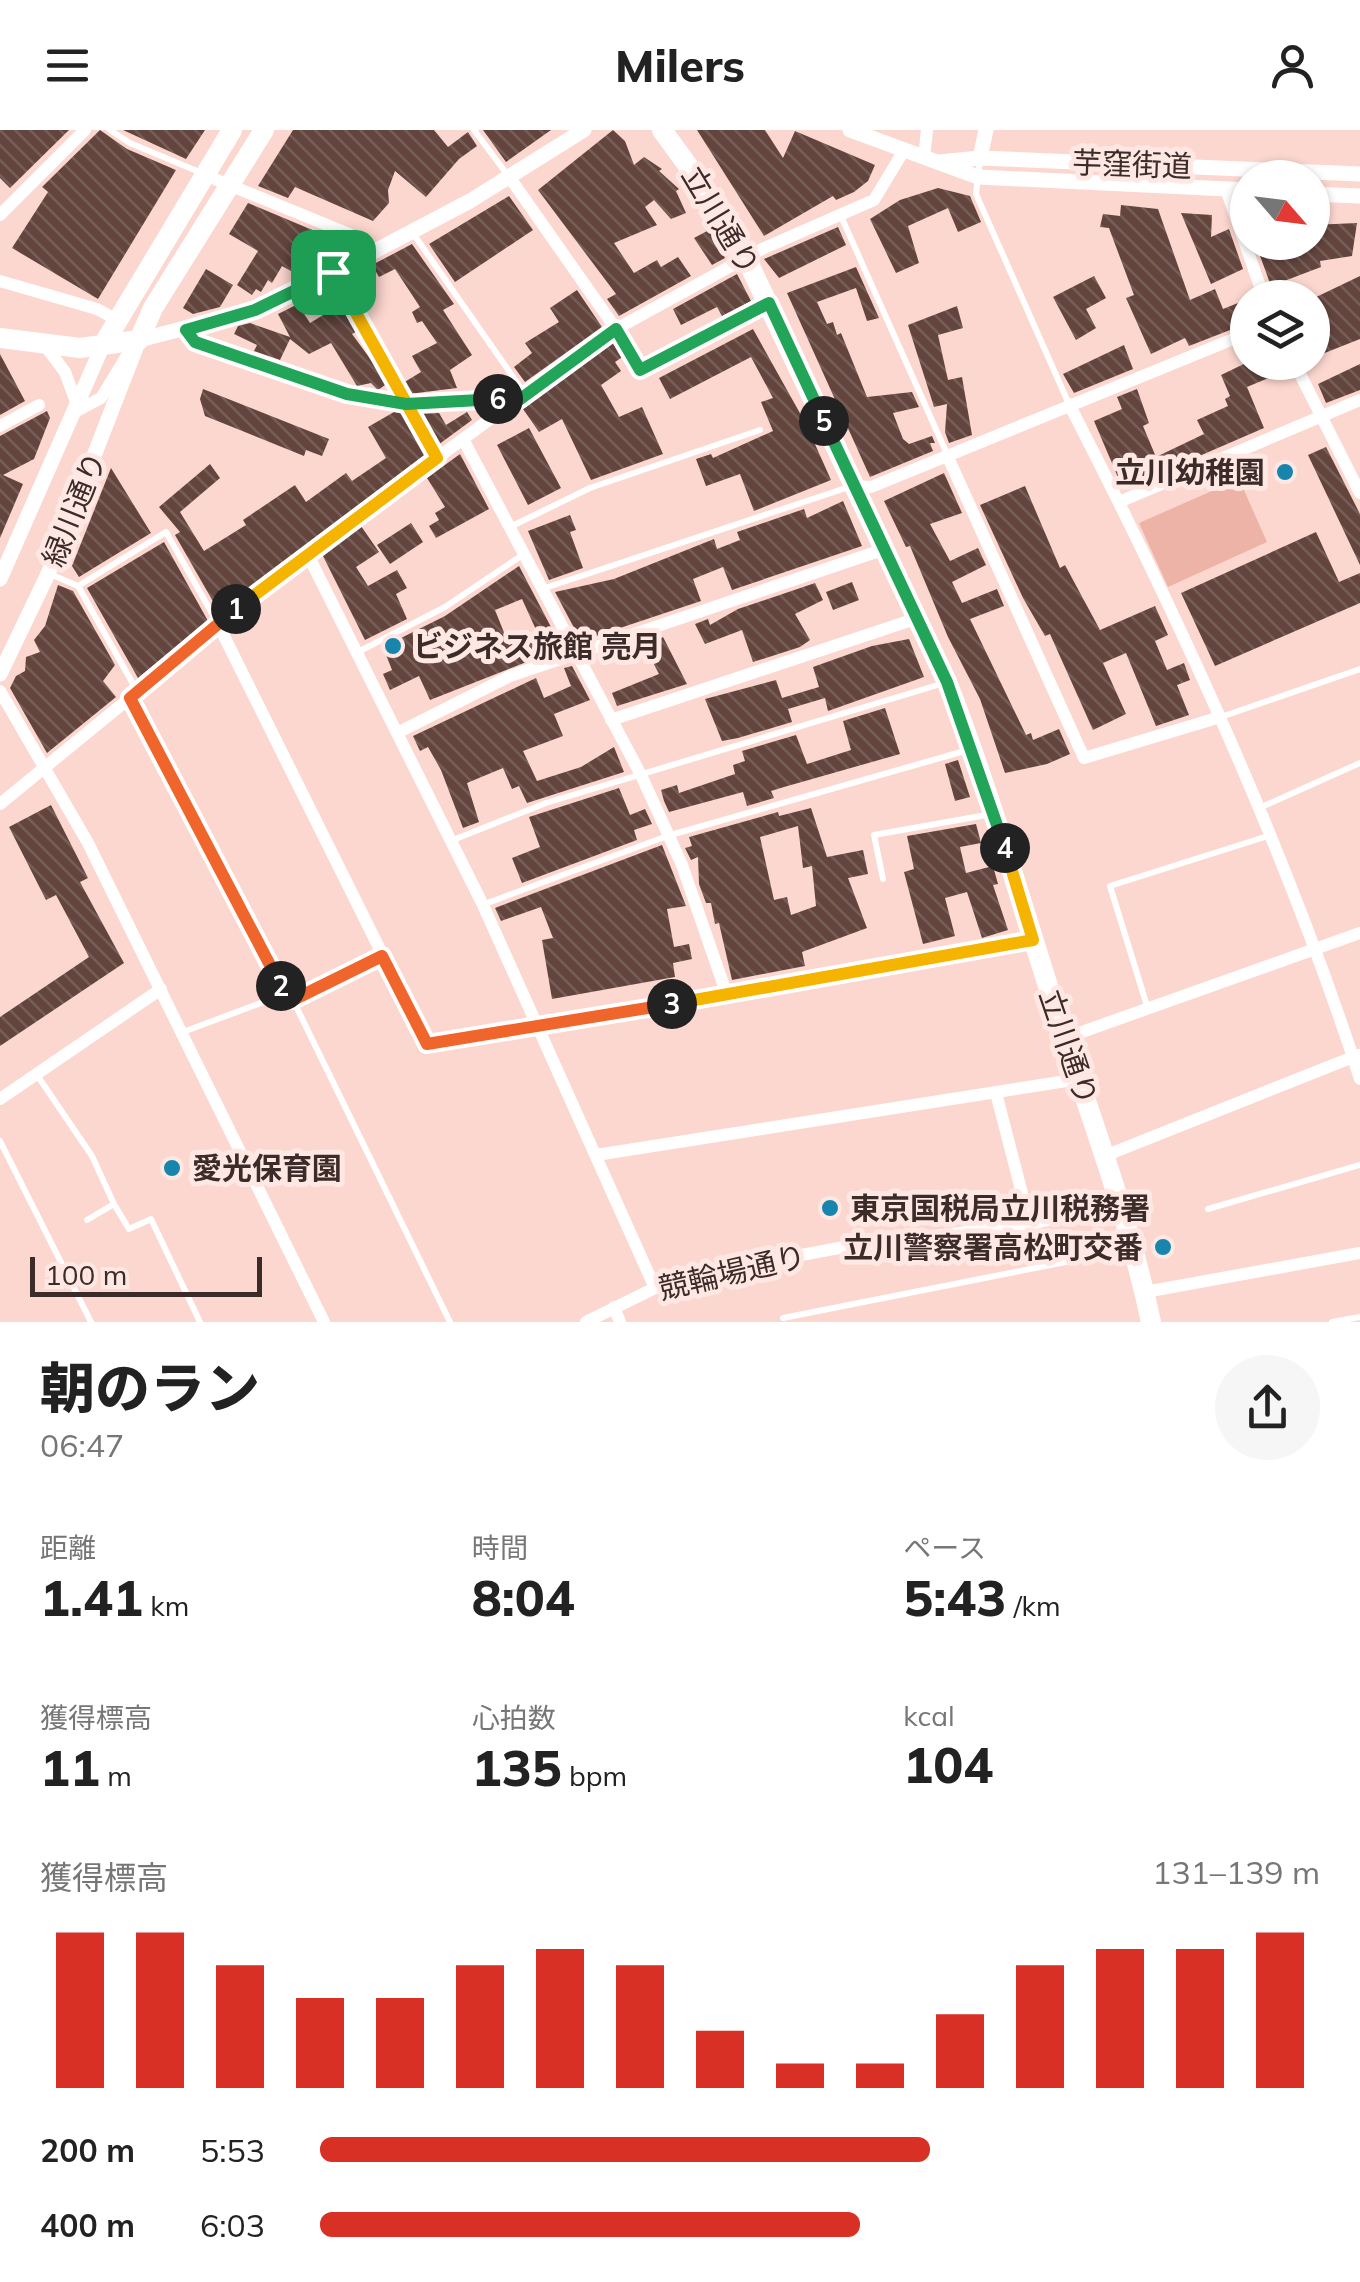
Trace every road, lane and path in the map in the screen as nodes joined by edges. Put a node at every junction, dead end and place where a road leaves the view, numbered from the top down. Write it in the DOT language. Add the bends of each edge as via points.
graph roads {
  1 [pos="85,130"];
  2 [pos="110,130"];
  3 [pos="232,130"];
  4 [pos="264,130"];
  5 [pos="474,130"];
  6 [pos="584,130"];
  7 [pos="662,130"];
  8 [pos="850,130"];
  9 [pos="927,130"];
  10 [pos="986,130"];
  11 [pos="903,152"];
  12 [pos="980,158"];
  13 [pos="931,160"];
  14 [pos="1360,174"];
  15 [pos="205,175"];
  16 [pos="978,177"];
  17 [pos="510,178"];
  18 [pos="227,188"];
  19 [pos="1226,188"];
  20 [pos="1230,188"];
  21 [pos="1330,195"];
  22 [pos="1360,196"];
  23 [pos="840,213"];
  24 [pos="0,215"];
  25 [pos="411,230"];
  26 [pos="366,254"];
  27 [pos="747,260"];
  28 [pos="333,272"];
  29 [pos="1258,280"];
  30 [pos="0,282"];
  31 [pos="769,303"];
  32 [pos="116,320"];
  33 [pos="616,329"];
  34 [pos="186,330"];
  35 [pos="0,338"];
  36 [pos="139,340"];
  37 [pos="1230,340"];
  38 [pos="103,346"];
  39 [pos="46,347"];
  40 [pos="1303,380"];
  41 [pos="522,397"];
  42 [pos="1360,400"];
  43 [pos="406,404"];
  44 [pos="1068,404"];
  45 [pos="39,405"];
  46 [pos="73,408"];
  47 [pos="1320,413"];
  48 [pos="0,426"];
  49 [pos="760,430"];
  50 [pos="463,439"];
  51 [pos="947,455"];
  52 [pos="437,458"];
  53 [pos="854,486"];
  54 [pos="1360,493"];
  55 [pos="1119,502"];
  56 [pos="512,526"];
  57 [pos="884,549"];
  58 [pos="307,552"];
  59 [pos="526,553"];
  60 [pos="48,574"];
  61 [pos="0,579"];
  62 [pos="78,586"];
  63 [pos="545,588"];
  64 [pos="918,618"];
  65 [pos="218,624"];
  66 [pos="360,652"];
  67 [pos="580,653"];
  68 [pos="1360,668"];
  69 [pos="0,674"];
  70 [pos="947,682"];
  71 [pos="0,691"];
  72 [pos="134,694"];
  73 [pos="1217,718"];
  74 [pos="611,720"];
  75 [pos="399,732"];
  76 [pos="974,748"];
  77 [pos="1360,763"];
  78 [pos="46,765"];
  79 [pos="640,776"];
  80 [pos="0,804"];
  81 [pos="1256,809"];
  82 [pos="994,814"];
  83 [pos="667,836"];
  84 [pos="1268,836"];
  85 [pos="452,841"];
  86 [pos="883,879"];
  87 [pos="483,904"];
  88 [pos="1360,933"];
  89 [pos="1033,940"];
  90 [pos="1315,950"];
  91 [pos="382,956"];
  92 [pos="160,989"];
  93 [pos="286,994"];
  94 [pos="727,995"];
  95 [pos="293,1000"];
  96 [pos="1147,1006"];
  97 [pos="538,1026"];
  98 [pos="182,1033"];
  99 [pos="1065,1038"];
  100 [pos="1356,1056"];
  101 [pos="36,1074"];
  102 [pos="1078,1079"];
  103 [pos="1360,1079"];
  104 [pos="996,1092"];
  105 [pos="0,1098"];
  106 [pos="0,1140"];
  107 [pos="596,1154"];
  108 [pos="1107,1155"];
  109 [pos="1360,1165"];
  110 [pos="114,1204"];
  111 [pos="1121,1205"];
  112 [pos="1208,1209"];
  113 [pos="86,1220"];
  114 [pos="1030,1224"];
  115 [pos="1132,1248"];
  116 [pos="1360,1252"];
  117 [pos="654,1288"];
  118 [pos="1145,1292"];
  119 [pos="614,1307"];
  120 [pos="1360,1317"];
  121 [pos="783,1318"];
  122 [pos="91,1322"];
  123 [pos="200,1322"];
  124 [pos="324,1322"];
  125 [pos="450,1322"];
  126 [pos="586,1322"];
  127 [pos="620,1322"];
  128 [pos="1151,1322"];
  129 [pos="1332,1322"];
  1 -- 24 [label="street"];
  2 -- 15 [label="lane"];
  3 -- 15 [label="main road"];
  4 -- 18 [label="main road"];
  5 -- 17 [label="lane"];
  6 -- 17 [label="street"];
  7 -- 27 [label="main road, 立川通り"];
  8 -- 11 [label="street, 芋窪街道"];
  9 -- 13 [label="street"];
  10 -- 12 [label="street"];
  11 -- 13 [label="street, 芋窪街道"];
  11 -- 23 [label="street" via="874,200"];
  12 -- 13 [label="street, 芋窪街道"];
  12 -- 14 [label="street, 芋窪街道"];
  12 -- 16 [label="lane"];
  13 -- 16 [label="street, 芋窪街道"];
  15 -- 18 [label="street"];
  15 -- 32 [label="main road"];
  16 -- 19 [label="street, 芋窪街道"];
  16 -- 44 [label="lane" via="986,222"];
  17 -- 25 [label="street"];
  17 -- 33 [label="street"];
  18 -- 26 [label="street" via="349,234"];
  18 -- 36 [label="main road"];
  19 -- 20 [label="street, 芋窪街道"];
  19 -- 29 [label="street"];
  21 -- 22 [label="street"];
  23 -- 27 [label="street"];
  23 -- 51 [label="lane"];
  25 -- 26 [label="street"];
  25 -- 41 [label="lane"];
  26 -- 28 [label="street"];
  27 -- 31 [label="main road, 立川通り"];
  27 -- 33 [label="street"];
  28 -- 34 [label="street" via="255,310"];
  28 -- 43 [label="lane"];
  30 -- 32 [label="street"];
  31 -- 33 [label="lane" via="640,370"];
  31 -- 53 [label="main road, 立川通り"];
  32 -- 38 [label="main road"];
  33 -- 41 [label="street"];
  34 -- 36 [label="street"];
  34 -- 43 [label="street" via="195,342 302,381"];
  35 -- 39 [label="main road"];
  36 -- 38 [label="main road"];
  36 -- 46 [label="street" via="100,398"];
  36 -- 60 [label="street, 緑川通り"];
  37 -- 44 [label="street"];
  38 -- 39 [label="main road"];
  38 -- 46 [label="street, 緑川通り"];
  39 -- 46 [label="street" via="66,372"];
  40 -- 47 [label="street"];
  41 -- 43 [label="street"];
  41 -- 50 [label="street"];
  42 -- 47 [label="street"];
  43 -- 52 [label="lane"];
  44 -- 51 [label="street"];
  44 -- 55 [label="street"];
  45 -- 48 [label="street"];
  46 -- 61 [label="street, 緑川通り"];
  47 -- 54 [label="street"];
  47 -- 55 [label="street"];
  49 -- 56 [label="lane" via="590,488"];
  50 -- 52 [label="street"];
  50 -- 56 [label="street"];
  51 -- 53 [label="street" via="870,487"];
  51 -- 73 [label="street" via="1084,758"];
  52 -- 58 [label="street"];
  53 -- 57 [label="main road, 立川通り"];
  53 -- 63 [label="lane"];
  55 -- 73 [label="street"];
  56 -- 59 [label="street"];
  57 -- 64 [label="main road, 立川通り"];
  57 -- 67 [label="street"];
  58 -- 65 [label="street"];
  58 -- 66 [label="street"];
  59 -- 63 [label="street"];
  59 -- 66 [label="lane"];
  60 -- 62 [label="lane"];
  60 -- 69 [label="street, 緑川通り"];
  62 -- 65 [label="lane" via="166,532"];
  62 -- 72 [label="lane"];
  63 -- 67 [label="street"];
  64 -- 70 [label="main road, 立川通り"];
  64 -- 74 [label="street"];
  65 -- 72 [label="street"];
  65 -- 91 [label="street"];
  66 -- 75 [label="street"];
  67 -- 74 [label="street"];
  67 -- 75 [label="street" via="510,676"];
  68 -- 73 [label="lane"];
  70 -- 76 [label="main road, 立川通り"];
  70 -- 79 [label="lane"];
  71 -- 78 [label="street"];
  72 -- 78 [label="street"];
  72 -- 93 [label="lane"];
  73 -- 81 [label="street"];
  74 -- 79 [label="street"];
  75 -- 85 [label="street"];
  76 -- 82 [label="main road, 立川通り"];
  76 -- 83 [label="lane"];
  77 -- 81 [label="lane"];
  78 -- 80 [label="street"];
  78 -- 92 [label="street"];
  79 -- 83 [label="street"];
  79 -- 85 [label="lane" via="546,803"];
  81 -- 84 [label="street"];
  82 -- 86 [label="lane" via="874,835"];
  82 -- 89 [label="main road, 立川通り"];
  83 -- 87 [label="lane"];
  83 -- 94 [label="street"];
  84 -- 90 [label="street"];
  84 -- 96 [label="lane" via="1110,886"];
  85 -- 87 [label="street"];
  87 -- 97 [label="street"];
  88 -- 90 [label="street"];
  89 -- 94 [label="street"];
  89 -- 99 [label="main road, 立川通り"];
  90 -- 96 [label="street"];
  90 -- 100 [label="street"];
  91 -- 95 [label="lane"];
  91 -- 97 [label="street" via="427,1044"];
  92 -- 98 [label="street"];
  92 -- 101 [label="street"];
  93 -- 95 [label="lane"];
  93 -- 98 [label="lane"];
  94 -- 97 [label="street"];
  95 -- 125 [label="lane"];
  96 -- 99 [label="street"];
  97 -- 107 [label="street"];
  98 -- 124 [label="street"];
  99 -- 102 [label="main road, 立川通り"];
  100 -- 103 [label="street"];
  100 -- 108 [label="street"];
  101 -- 105 [label="street"];
  101 -- 110 [label="lane" via="92,1156"];
  102 -- 104 [label="street"];
  102 -- 108 [label="main road, 立川通り"];
  104 -- 107 [label="street"];
  104 -- 114 [label="street"];
  106 -- 122 [label="lane"];
  107 -- 117 [label="street"];
  108 -- 111 [label="main road, 立川通り"];
  109 -- 112 [label="lane"];
  110 -- 113 [label="lane"];
  110 -- 123 [label="lane" via="129,1229 151,1219"];
  111 -- 114 [label="street, 競輪場通り"];
  111 -- 115 [label="main road, 立川通り"];
  114 -- 117 [label="street, 競輪場通り" via="839,1248"];
  115 -- 118 [label="main road, 立川通り"];
  115 -- 121 [label="lane"];
  116 -- 118 [label="street"];
  117 -- 119 [label="street, 競輪場通り"];
  118 -- 128 [label="main road, 立川通り"];
  119 -- 126 [label="street, 競輪場通り"];
  119 -- 127 [label="street"];
  120 -- 129 [label="lane"];
}
